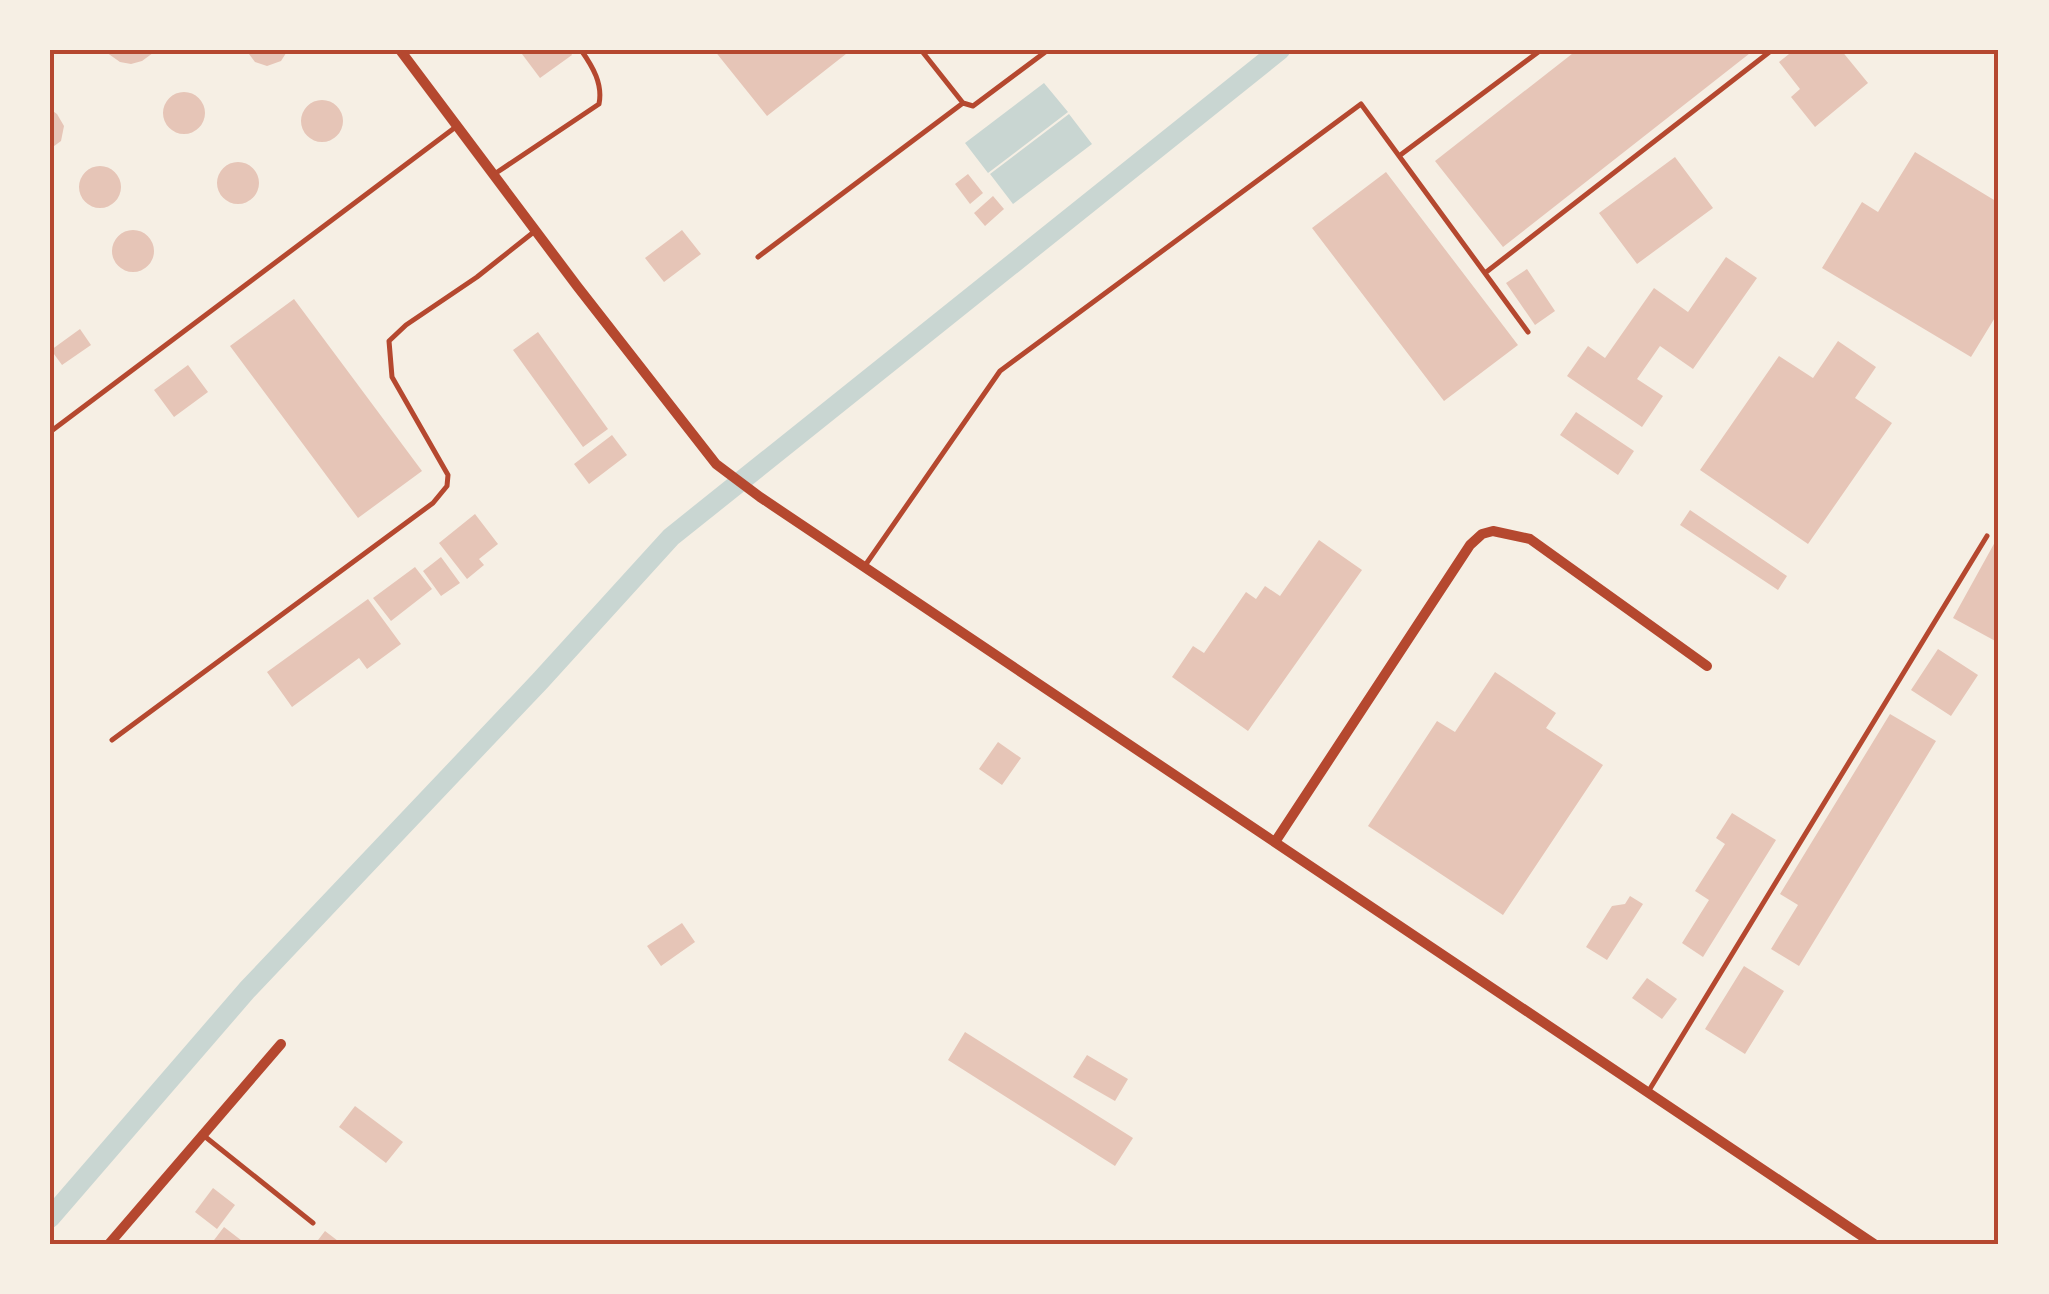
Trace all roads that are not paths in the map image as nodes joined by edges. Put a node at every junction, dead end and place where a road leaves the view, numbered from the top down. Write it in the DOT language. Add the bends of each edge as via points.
graph roads {
  1 [pos="400,50"];
  2 [pos="581,50"];
  3 [pos="921,50"];
  4 [pos="1048,50"];
  5 [pos="1540,50"];
  6 [pos="1772,50"];
  7 [pos="963,103"];
  8 [pos="457,126"];
  9 [pos="1399,156"];
  10 [pos="493,175"];
  11 [pos="536,231"];
  12 [pos="758,257"];
  13 [pos="1485,273"];
  14 [pos="1528,332"];
  15 [pos="50,432"];
  16 [pos="1988,536"];
  17 [pos="864,567"];
  18 [pos="1707,666"];
  19 [pos="112,740"];
  20 [pos="1275,842"];
  21 [pos="282,1044"];
  22 [pos="1648,1092"];
  23 [pos="204,1135"];
  24 [pos="313,1223"];
  25 [pos="110,1244"];
  26 [pos="1874,1244"];
  1 -- 8 [label="street"];
  2 -- 10 [label="lane" via="601,91 599,104"];
  3 -- 7 [label="lane"];
  4 -- 7 [label="lane" via="973,106"];
  5 -- 9 [label="lane"];
  6 -- 13 [label="lane"];
  7 -- 12 [label="lane"];
  8 -- 10 [label="street"];
  8 -- 15 [label="lane"];
  9 -- 13 [label="lane"];
  9 -- 17 [label="lane" via="1362,104 1000,372"];
  10 -- 11 [label="street"];
  11 -- 17 [label="street" via="716,464"];
  11 -- 19 [label="lane" via="389,341 392,377 448,475 433,503"];
  13 -- 14 [label="lane"];
  16 -- 22 [label="lane"];
  17 -- 20 [label="street"];
  18 -- 20 [label="street" via="1530,539 1482,534"];
  20 -- 22 [label="street"];
  21 -- 23 [label="street"];
  22 -- 26 [label="street"];
  23 -- 24 [label="lane"];
  23 -- 25 [label="street"];
}
